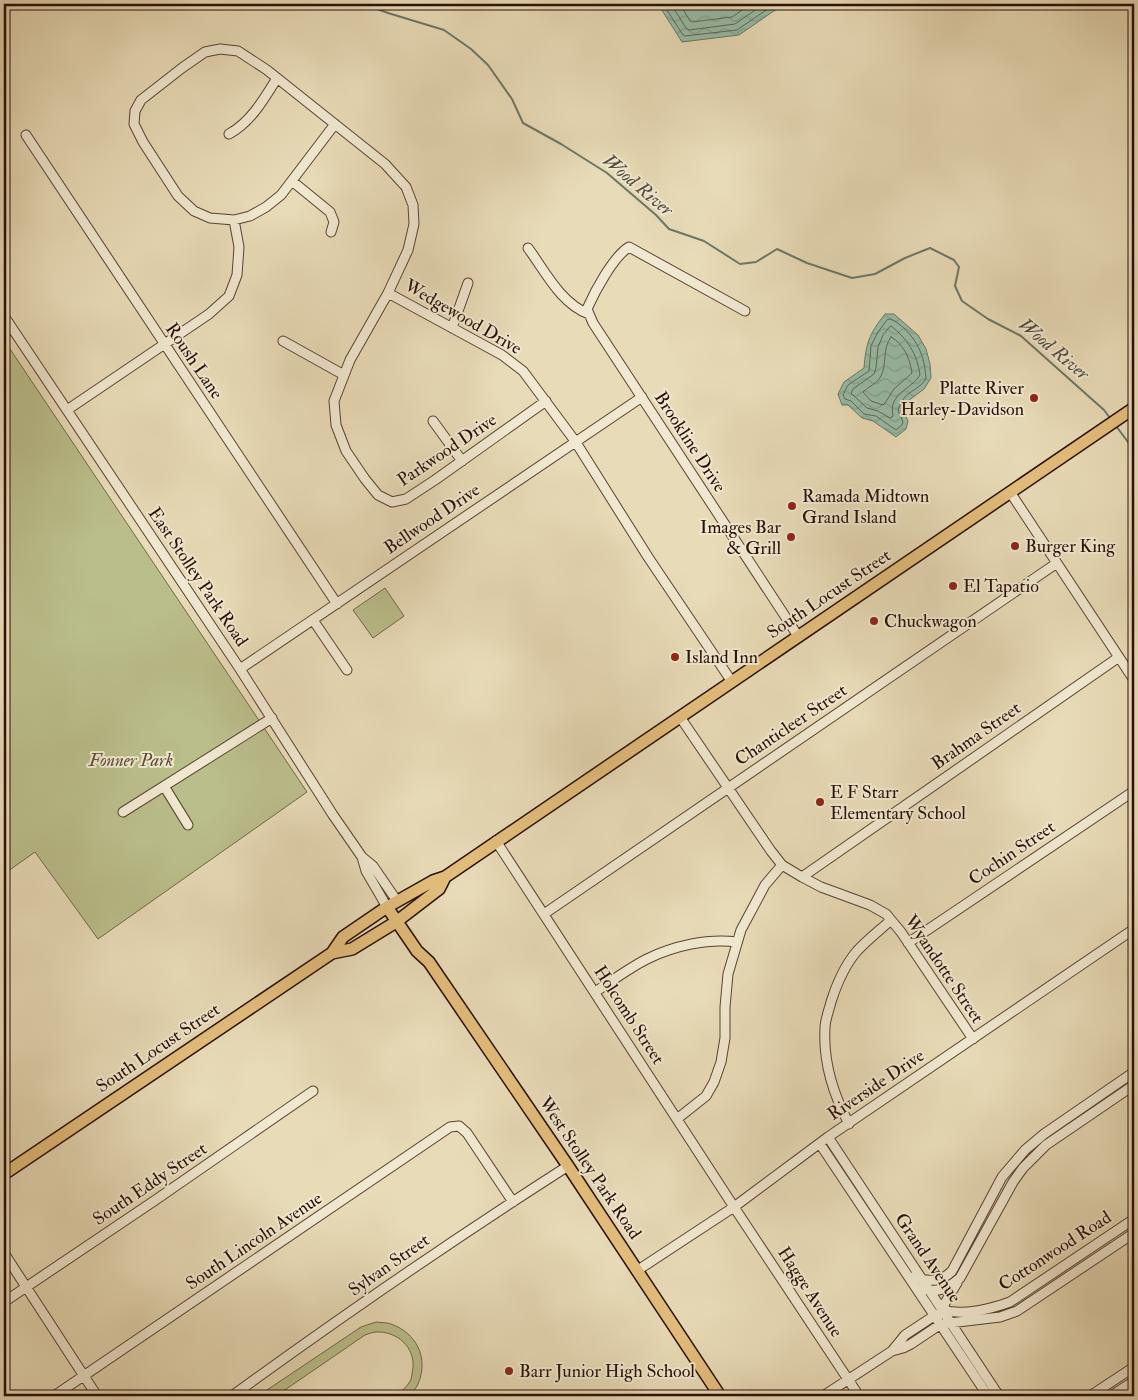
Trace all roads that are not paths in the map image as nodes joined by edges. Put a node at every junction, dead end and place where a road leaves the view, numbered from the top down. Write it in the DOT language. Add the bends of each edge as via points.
graph roads {
  1 [pos="277,78"];
  2 [pos="335,124"];
  3 [pos="229,134"];
  4 [pos="26,136"];
  5 [pos="292,181"];
  6 [pos="234,220"];
  7 [pos="331,232"];
  8 [pos="528,248"];
  9 [pos="468,283"];
  10 [pos="388,293"];
  11 [pos="745,311"];
  12 [pos="589,314"];
  13 [pos="4,316"];
  14 [pos="452,328"];
  15 [pos="283,341"];
  16 [pos="164,345"];
  17 [pos="344,375"];
  18 [pos="642,397"];
  19 [pos="546,402"];
  20 [pos="1134,408"];
  21 [pos="67,410"];
  22 [pos="433,421"];
  23 [pos="575,441"];
  24 [pos="462,461"];
  25 [pos="1010,492"];
  26 [pos="1057,563"];
  27 [pos="337,604"];
  28 [pos="313,620"];
  29 [pos="798,636"];
  30 [pos="1119,657"];
  31 [pos="240,669"];
  32 [pos="347,670"];
  33 [pos="1134,680"];
  34 [pos="732,682"];
  35 [pos="680,717"];
  36 [pos="272,718"];
  37 [pos="164,786"];
  38 [pos="728,788"];
  39 [pos="1134,791"];
  40 [pos="124,812"];
  41 [pos="188,825"];
  42 [pos="496,842"];
  43 [pos="782,865"];
  44 [pos="445,877"];
  45 [pos="802,877"];
  46 [pos="392,904"];
  47 [pos="544,914"];
  48 [pos="400,920"];
  49 [pos="891,920"];
  50 [pos="1134,929"];
  51 [pos="737,942"];
  52 [pos="908,943"];
  53 [pos="332,953"];
  54 [pos="595,992"];
  55 [pos="973,1039"];
  56 [pos="1134,1072"];
  57 [pos="1134,1086"];
  58 [pos="313,1091"];
  59 [pos="677,1119"];
  60 [pos="849,1124"];
  61 [pos="828,1137"];
  62 [pos="820,1144"];
  63 [pos="568,1166"];
  64 [pos="4,1174"];
  65 [pos="512,1202"];
  66 [pos="734,1206"];
  67 [pos="1134,1220"];
  68 [pos="1134,1233"];
  69 [pos="4,1253"];
  70 [pos="638,1270"];
  71 [pos="910,1277"];
  72 [pos="960,1278"];
  73 [pos="922,1280"];
  74 [pos="26,1287"];
  75 [pos="916,1288"];
  76 [pos="929,1290"];
  77 [pos="4,1302"];
  78 [pos="939,1312"];
  79 [pos="952,1323"];
  80 [pos="941,1324"];
  81 [pos="892,1351"];
  82 [pos="1134,1367"];
  83 [pos="84,1376"];
  84 [pos="848,1380"];
  85 [pos="1134,1381"];
  86 [pos="54,1396"];
  87 [pos="97,1396"];
  88 [pos="232,1396"];
  89 [pos="720,1396"];
  90 [pos="823,1396"];
  91 [pos="859,1396"];
  92 [pos="988,1396"];
  93 [pos="999,1396"];
  94 [pos="1090,1396"];
  95 [pos="1111,1396"];
  1 -- 2 [label="street, Wedgewood Drive"];
  1 -- 3 [label="street" via="259,108"];
  1 -- 6 [label="street, Wedgewood Drive" via="238,52 220,49 205,52 141,100 134,111 134,124 142,142 178,196 194,211 210,218"];
  2 -- 5 [label="street"];
  2 -- 10 [label="street, Wedgewood Drive" via="386,164 406,187 413,205 414,224 408,250"];
  4 -- 16 [label="street, Roush Lane"];
  5 -- 6 [label="street" via="266,207"];
  5 -- 7 [label="street" via="330,212 334,222"];
  6 -- 16 [label="street" via="239,247 238,275 229,296"];
  8 -- 12 [label="street" via="569,303"];
  9 -- 14 [label="street"];
  10 -- 14 [label="street, Wedgewood Drive"];
  10 -- 17 [label="street, Parkwood Drive"];
  11 -- 12 [label="street" via="629,247 622,252 594,293"];
  12 -- 18 [label="street, Brookline Drive"];
  13 -- 21 [label="street, East Stolley Park Road"];
  14 -- 19 [label="street, Wedgewood Drive" via="502,355 523,371"];
  15 -- 17 [label="street"];
  16 -- 21 [label="street"];
  16 -- 27 [label="street, Roush Lane"];
  17 -- 24 [label="street, Parkwood Drive" via="334,401 336,425 346,451 378,495 392,502 406,499"];
  18 -- 23 [label="street, Bellwood Drive"];
  18 -- 29 [label="street, Brookline Drive"];
  19 -- 23 [label="street, Wedgewood Drive"];
  19 -- 24 [label="street, Parkwood Drive"];
  20 -- 25 [label="main road, South Locust Street"];
  21 -- 31 [label="street, East Stolley Park Road"];
  22 -- 24 [label="street"];
  23 -- 27 [label="street, Bellwood Drive"];
  23 -- 34 [label="street, Wedgewood Drive"];
  25 -- 26 [label="street"];
  25 -- 29 [label="main road, South Locust Street"];
  26 -- 30 [label="street"];
  26 -- 38 [label="street, Chanticleer Street"];
  27 -- 28 [label="street, Bellwood Drive"];
  28 -- 31 [label="street, Bellwood Drive"];
  28 -- 32 [label="street"];
  29 -- 34 [label="main road, South Locust Street"];
  30 -- 33 [label="street"];
  30 -- 45 [label="street, Brahma Street"];
  31 -- 36 [label="street, East Stolley Park Road"];
  34 -- 35 [label="main road, South Locust Street"];
  35 -- 38 [label="street, Wyandotte Street"];
  35 -- 42 [label="main road, South Locust Street"];
  36 -- 37 [label="street"];
  36 -- 46 [label="street, East Stolley Park Road" via="362,857 366,871"];
  37 -- 40 [label="street"];
  37 -- 41 [label="street"];
  38 -- 43 [label="street, Wyandotte Street"];
  38 -- 47 [label="street, Chanticleer Street"];
  39 -- 52 [label="street, Cochin Street"];
  42 -- 44 [label="main road, South Locust Street"];
  42 -- 47 [label="street, Holcomb Street"];
  43 -- 45 [label="street, Wyandotte Street"];
  43 -- 51 [label="street" via="765,886"];
  44 -- 46 [label="main road, South Locust Street"];
  44 -- 48 [label="main road, South Locust Street" via="439,889"];
  45 -- 49 [label="street, Wyandotte Street" via="870,905"];
  46 -- 48 [label="main road, West Stolley Park Road"];
  46 -- 53 [label="main road, South Locust Street" via="343,937"];
  47 -- 54 [label="street, Holcomb Street"];
  48 -- 53 [label="main road, South Locust Street" via="352,949"];
  48 -- 63 [label="main road, West Stolley Park Road" via="417,951 429,962"];
  49 -- 52 [label="street, Wyandotte Street"];
  49 -- 60 [label="street" via="857,951 845,968 836,985 825,1027 826,1064"];
  50 -- 55 [label="street, Riverside Drive"];
  51 -- 54 [label="street" via="705,942 674,948 647,959"];
  51 -- 59 [label="street" via="728,974 721,1062 706,1096"];
  52 -- 55 [label="street, Wyandotte Street"];
  53 -- 64 [label="main road, South Locust Street"];
  54 -- 59 [label="street, Holcomb Street"];
  55 -- 60 [label="street, Riverside Drive"];
  56 -- 73 [label="street" via="1026,1150 1002,1177 952,1271 939,1280"];
  57 -- 72 [label="street" via="1046,1145 1028,1162 1013,1182"];
  58 -- 74 [label="street, South Eddy Street"];
  59 -- 66 [label="street, Holcomb Street"];
  60 -- 61 [label="street, Riverside Drive"];
  61 -- 62 [label="street, Riverside Drive"];
  61 -- 73 [label="street, Grand Avenue"];
  62 -- 66 [label="street, Riverside Drive"];
  62 -- 71 [label="street, Grand Avenue"];
  63 -- 65 [label="street, Sylvan Street"];
  63 -- 70 [label="main road, West Stolley Park Road"];
  65 -- 83 [label="street, South Lincoln Avenue" via="470,1138 459,1126 450,1127"];
  65 -- 88 [label="street, Sylvan Street"];
  66 -- 70 [label="street, Riverside Drive"];
  66 -- 84 [label="street, Hagge Avenue"];
  67 -- 78 [label="street, Cottonwood Road" via="1010,1302 965,1312"];
  68 -- 79 [label="street, Cottonwood Road" via="1017,1311 1000,1317"];
  69 -- 74 [label="street"];
  70 -- 89 [label="main road, West Stolley Park Road"];
  71 -- 73 [label="street"];
  71 -- 75 [label="street, Grand Avenue"];
  72 -- 76 [label="street" via="945,1289"];
  72 -- 78 [label="street"];
  73 -- 76 [label="street, Grand Avenue"];
  74 -- 77 [label="street, South Eddy Street"];
  74 -- 83 [label="street"];
  75 -- 76 [label="street"];
  75 -- 78 [label="street, Grand Avenue"];
  76 -- 78 [label="street, Grand Avenue"];
  78 -- 79 [label="street, Grand Avenue"];
  78 -- 80 [label="street"];
  78 -- 81 [label="street" via="905,1335"];
  79 -- 80 [label="street, Cottonwood Road"];
  79 -- 93 [label="street, Grand Avenue"];
  80 -- 81 [label="street" via="911,1344"];
  80 -- 92 [label="street, Grand Avenue"];
  81 -- 84 [label="street"];
  82 -- 94 [label="street"];
  83 -- 86 [label="street, South Lincoln Avenue"];
  83 -- 87 [label="street"];
  84 -- 90 [label="street"];
  84 -- 91 [label="street, Hagge Avenue"];
  85 -- 95 [label="street"];
}
